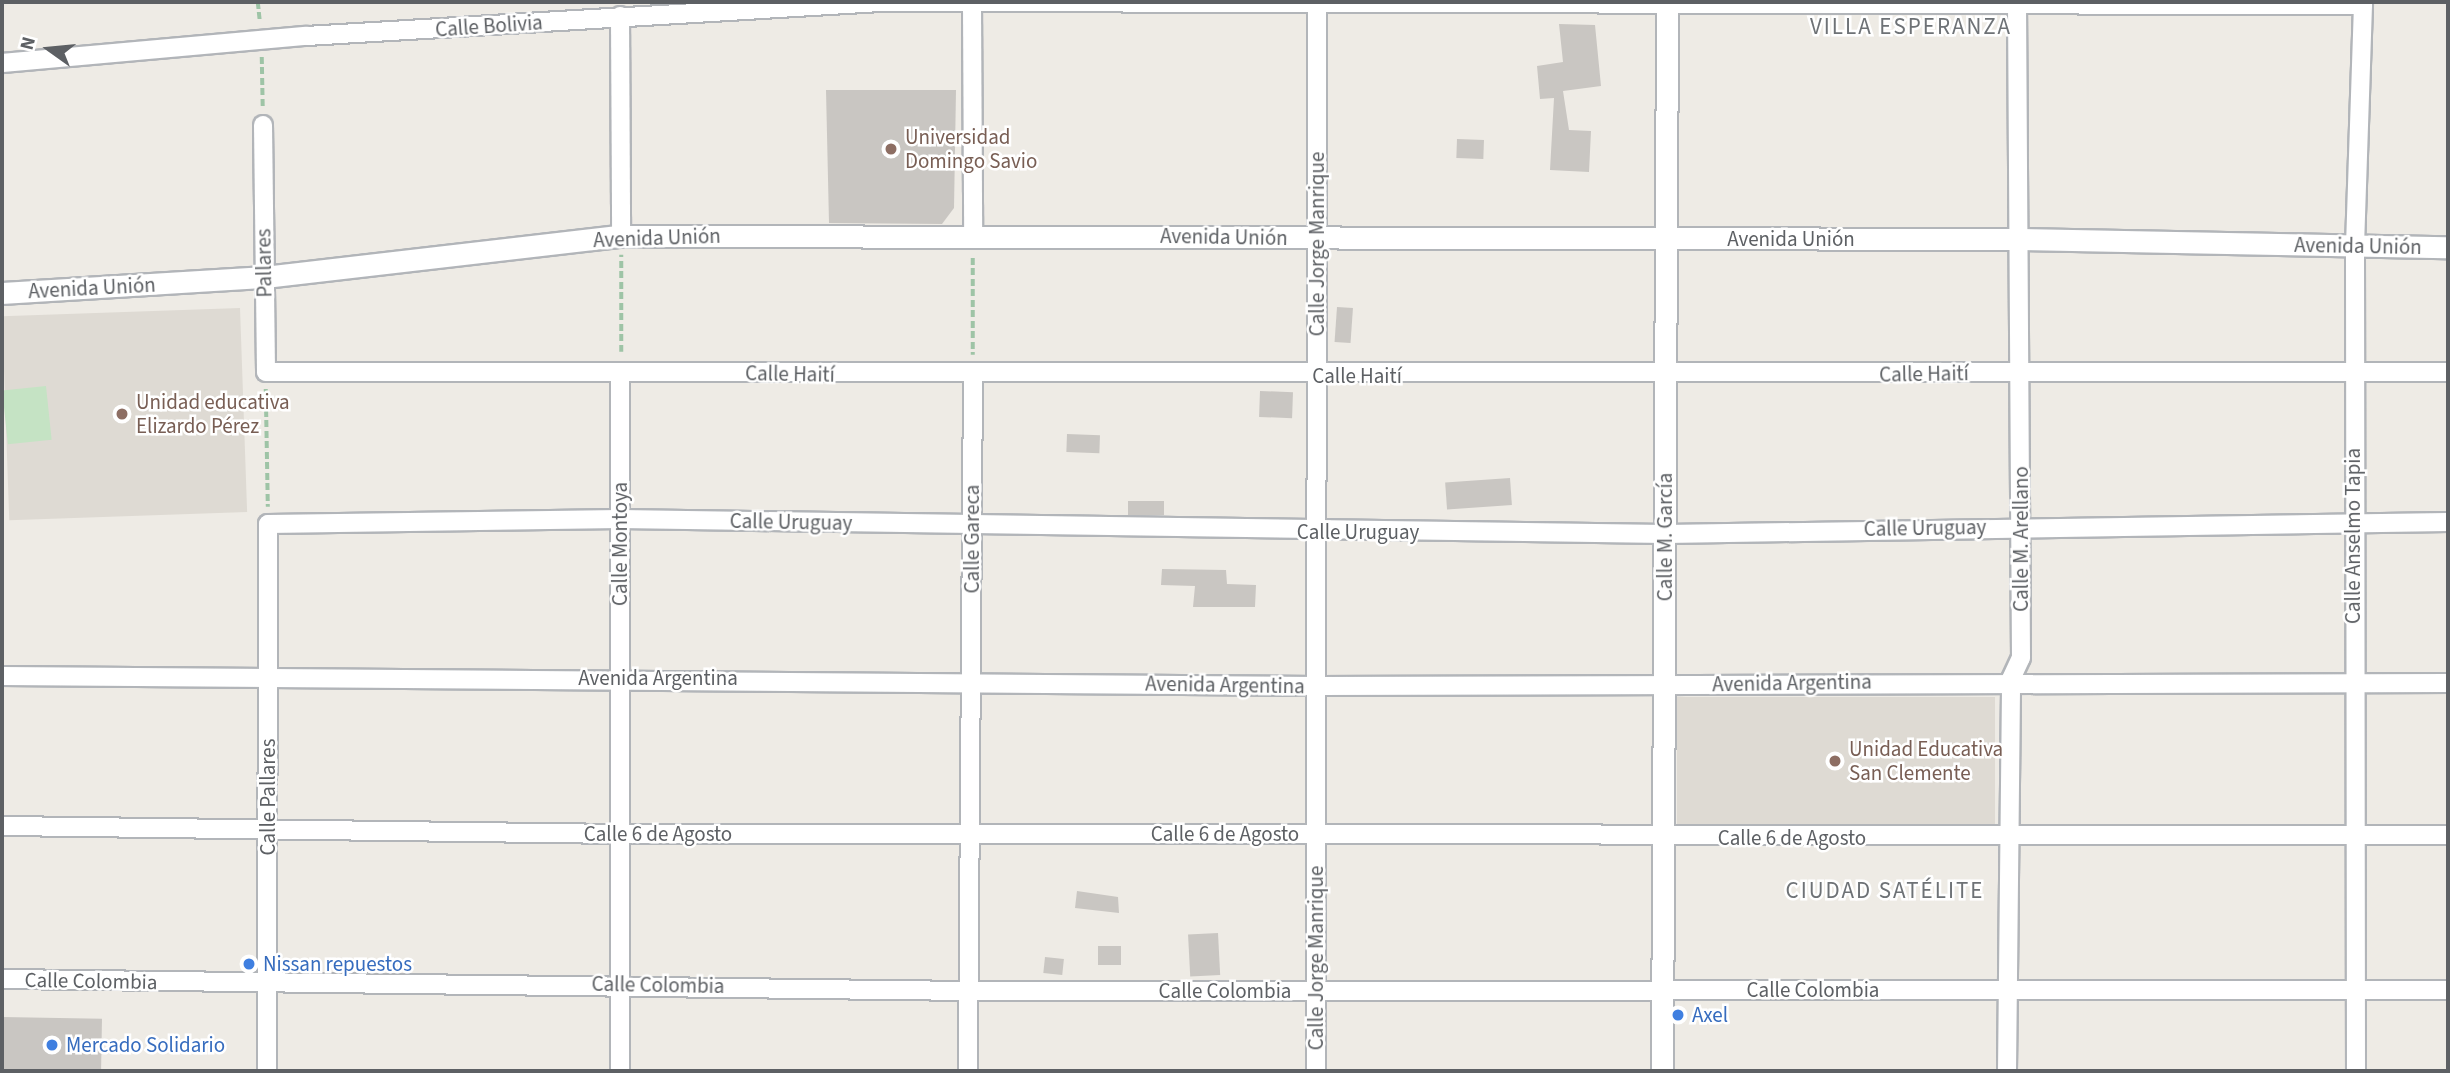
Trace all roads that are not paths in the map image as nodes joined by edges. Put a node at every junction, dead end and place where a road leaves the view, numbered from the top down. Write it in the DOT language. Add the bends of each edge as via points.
graph roads {
  1 [pos="1667,3"];
  2 [pos="1317,4"];
  3 [pos="2017,4"];
  4 [pos="2178,4"];
  5 [pos="2363,4"];
  6 [pos="972,6"];
  7 [pos="620,16"];
  8 [pos="2,64"];
  9 [pos="263,124"];
  10 [pos="973,235"];
  11 [pos="621,236"];
  12 [pos="1317,238"];
  13 [pos="2018,239"];
  14 [pos="1665,240"];
  15 [pos="2355,246"];
  16 [pos="2448,247"];
  17 [pos="264,277"];
  18 [pos="2,293"];
  19 [pos="2354,371"];
  20 [pos="266,372"];
  21 [pos="621,372"];
  22 [pos="2448,372"];
  23 [pos="2022,373"];
  24 [pos="973,376"];
  25 [pos="1664,376"];
  26 [pos="1317,377"];
  27 [pos="620,519"];
  28 [pos="2354,520"];
  29 [pos="2448,522"];
  30 [pos="268,524"];
  31 [pos="972,525"];
  32 [pos="2021,526"];
  33 [pos="1315,532"];
  34 [pos="1666,534"];
  35 [pos="2,676"];
  36 [pos="268,677"];
  37 [pos="620,678"];
  38 [pos="971,680"];
  39 [pos="2011,680"];
  40 [pos="2353,683"];
  41 [pos="2448,683"];
  42 [pos="1663,685"];
  43 [pos="1317,686"];
  44 [pos="2,826"];
  45 [pos="268,831"];
  46 [pos="619,834"];
  47 [pos="970,834"];
  48 [pos="1316,834"];
  49 [pos="2357,835"];
  50 [pos="2448,835"];
  51 [pos="1665,837"];
  52 [pos="2011,839"];
  53 [pos="2,979"];
  54 [pos="267,984"];
  55 [pos="619,984"];
  56 [pos="2356,989"];
  57 [pos="1663,990"];
  58 [pos="2448,990"];
  59 [pos="969,991"];
  60 [pos="1316,991"];
  61 [pos="2008,991"];
  62 [pos="267,1071"];
  63 [pos="620,1071"];
  64 [pos="968,1071"];
  65 [pos="1316,1071"];
  66 [pos="1662,1071"];
  67 [pos="2007,1071"];
  68 [pos="2356,1071"];
  1 -- 2 [label="street, Calle Bolivia"];
  1 -- 3 [label="street, Calle Bolivia"];
  1 -- 14 [label="street, Calle M. García"];
  2 -- 6 [label="street, Calle Bolivia"];
  2 -- 12 [label="street, Calle Jorge Manrique"];
  3 -- 4 [label="street, Calle Bolivia"];
  3 -- 13 [label="street, Calle M. Arellano"];
  4 -- 5 [label="street, Calle Bolivia"];
  5 -- 15 [label="street, Calle Anselmo Tapia"];
  6 -- 7 [label="street, Calle Bolivia" via="880,2"];
  6 -- 10 [label="street"];
  7 -- 8 [label="street, Calle Bolivia" via="261,40"];
  7 -- 11 [label="street"];
  9 -- 17 [label="street, Pallares"];
  10 -- 11 [label="street, Avenida Unión"];
  10 -- 12 [label="street, Avenida Unión"];
  11 -- 17 [label="street, Avenida Unión"];
  12 -- 14 [label="street, Avenida Unión"];
  12 -- 26 [label="street, Calle Jorge Manrique"];
  13 -- 14 [label="street, Avenida Unión"];
  13 -- 15 [label="street, Avenida Unión"];
  13 -- 23 [label="street, Calle M. Arellano"];
  14 -- 25 [label="street, Calle M. García"];
  15 -- 16 [label="street, Avenida Unión"];
  15 -- 19 [label="street, Calle Anselmo Tapia"];
  17 -- 18 [label="street, Avenida Unión"];
  17 -- 20 [label="street, Pallares"];
  19 -- 22 [label="street, Calle Haití"];
  19 -- 23 [label="street, Calle Haití"];
  19 -- 28 [label="street, Calle Anselmo Tapia"];
  20 -- 21 [label="street, Calle Haití"];
  21 -- 24 [label="street, Calle Haití"];
  21 -- 27 [label="street, Calle Montoya"];
  23 -- 25 [label="street, Calle Haití"];
  23 -- 32 [label="street, Calle M. Arellano"];
  24 -- 26 [label="street, Calle Haití"];
  24 -- 31 [label="street, Calle Gareca"];
  25 -- 26 [label="street, Calle Haití"];
  25 -- 34 [label="street, Calle M. García"];
  26 -- 33 [label="street, Calle Jorge Manrique"];
  27 -- 30 [label="street, Calle Uruguay"];
  27 -- 31 [label="street, Calle Uruguay"];
  27 -- 37 [label="street, Calle Montoya"];
  28 -- 29 [label="street, Calle Uruguay"];
  28 -- 32 [label="street, Calle Uruguay"];
  28 -- 40 [label="street, Calle Anselmo Tapia"];
  30 -- 36 [label="street, Calle Pallares"];
  31 -- 33 [label="street, Calle Uruguay"];
  31 -- 38 [label="street, Calle Gareca"];
  32 -- 34 [label="street, Calle Uruguay"];
  32 -- 39 [label="street, Calle M. Arellano" via="2021,659"];
  33 -- 34 [label="street, Calle Uruguay"];
  33 -- 43 [label="street, Calle Jorge Manrique"];
  34 -- 42 [label="street, Calle M. García"];
  35 -- 36 [label="street, Avenida Argentina"];
  36 -- 37 [label="street, Avenida Argentina"];
  36 -- 45 [label="street, Calle Pallares"];
  37 -- 38 [label="street, Avenida Argentina"];
  37 -- 46 [label="street, Calle Montoya"];
  38 -- 43 [label="street, Avenida Argentina"];
  38 -- 47 [label="street, Calle Gareca"];
  39 -- 40 [label="street, Avenida Argentina"];
  39 -- 42 [label="street, Avenida Argentina"];
  39 -- 52 [label="street, Calle M. Arellano"];
  40 -- 41 [label="street, Avenida Argentina"];
  40 -- 49 [label="street, Calle Anselmo Tapia"];
  42 -- 43 [label="street, Avenida Argentina"];
  42 -- 51 [label="street, Calle M. García"];
  43 -- 48 [label="street, Calle Jorge Manrique"];
  44 -- 45 [label="street, Calle 6 de Agosto"];
  45 -- 46 [label="street, Calle 6 de Agosto"];
  45 -- 54 [label="street, Calle Pallares"];
  46 -- 47 [label="street, Calle 6 de Agosto"];
  46 -- 55 [label="street, Calle Montoya"];
  47 -- 48 [label="street, Calle 6 de Agosto"];
  47 -- 59 [label="street, Calle Gareca"];
  48 -- 51 [label="street, Calle 6 de Agosto"];
  48 -- 60 [label="street, Calle Jorge Manrique"];
  49 -- 50 [label="street, Calle 6 de Agosto"];
  49 -- 52 [label="street, Calle 6 de Agosto"];
  49 -- 56 [label="street, Calle Anselmo Tapia"];
  51 -- 52 [label="street, Calle 6 de Agosto"];
  51 -- 57 [label="street, Calle M. García"];
  52 -- 61 [label="street, Calle M. Arellano"];
  53 -- 54 [label="street, Calle Colombia"];
  54 -- 55 [label="street, Calle Colombia"];
  54 -- 62 [label="street, Calle Pallares"];
  55 -- 59 [label="street, Calle Colombia"];
  55 -- 63 [label="street, Calle Montoya"];
  56 -- 58 [label="street, Calle Colombia"];
  56 -- 61 [label="street, Calle Colombia"];
  56 -- 68 [label="street, Calle Anselmo Tapia"];
  57 -- 60 [label="street, Calle Colombia"];
  57 -- 61 [label="street, Calle Colombia"];
  57 -- 66 [label="street, Calle M. García"];
  59 -- 60 [label="street, Calle Colombia"];
  59 -- 64 [label="street, Calle Gareca"];
  60 -- 65 [label="street, Calle Jorge Manrique"];
  61 -- 67 [label="street, Calle M. Arellano"];
}
